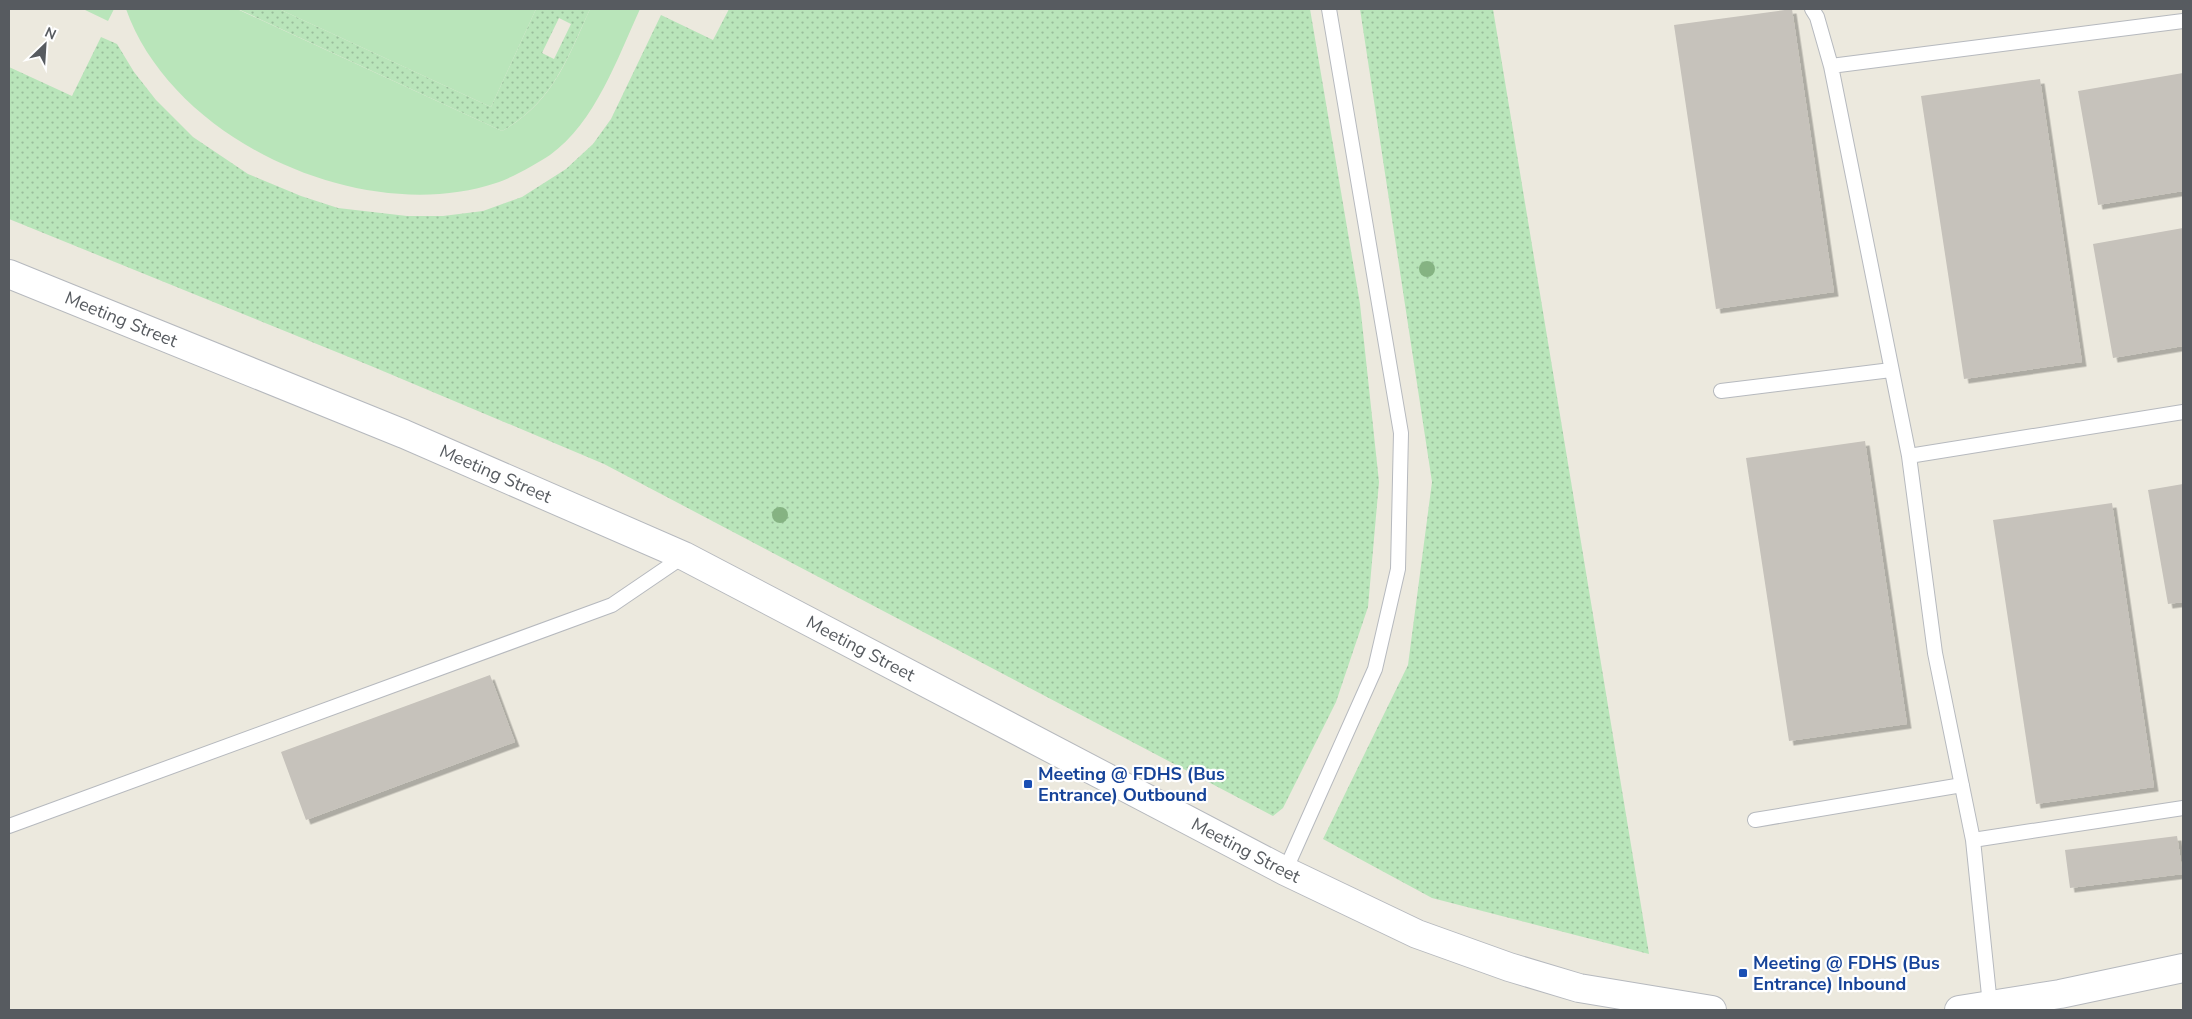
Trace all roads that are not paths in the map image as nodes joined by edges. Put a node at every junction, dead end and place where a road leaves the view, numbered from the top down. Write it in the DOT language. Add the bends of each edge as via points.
graph roads {
  1 [pos="1330,9"];
  2 [pos="1812,9"];
  3 [pos="2183,21"];
  4 [pos="1831,66"];
  5 [pos="9,274"];
  6 [pos="1892,370"];
  7 [pos="1721,391"];
  8 [pos="2183,412"];
  9 [pos="1909,456"];
  10 [pos="684,556"];
  11 [pos="1962,785"];
  12 [pos="2183,808"];
  13 [pos="1755,820"];
  14 [pos="9,826"];
  15 [pos="1973,840"];
  16 [pos="1285,871"];
  17 [pos="2183,968"];
  18 [pos="1990,1005"];
  19 [pos="1712,1010"];
  20 [pos="1959,1010"];
  1 -- 16 [label="lane" via="1401,433 1398,569 1375,669"];
  2 -- 4 [label="lane"];
  3 -- 4 [label="lane"];
  4 -- 6 [label="lane"];
  5 -- 10 [label="street, Meeting Street" via="404,434"];
  6 -- 7 [label="lane"];
  6 -- 9 [label="lane"];
  8 -- 9 [label="lane"];
  9 -- 11 [label="lane" via="1935,653"];
  10 -- 14 [label="lane" via="612,605"];
  10 -- 16 [label="street, Meeting Street"];
  11 -- 13 [label="lane"];
  11 -- 15 [label="lane"];
  12 -- 15 [label="lane"];
  15 -- 18 [label="lane"];
  16 -- 19 [label="street, Meeting Street" via="1418,934 1509,967 1579,988"];
  17 -- 18 [label="street"];
  18 -- 20 [label="street"];
}
